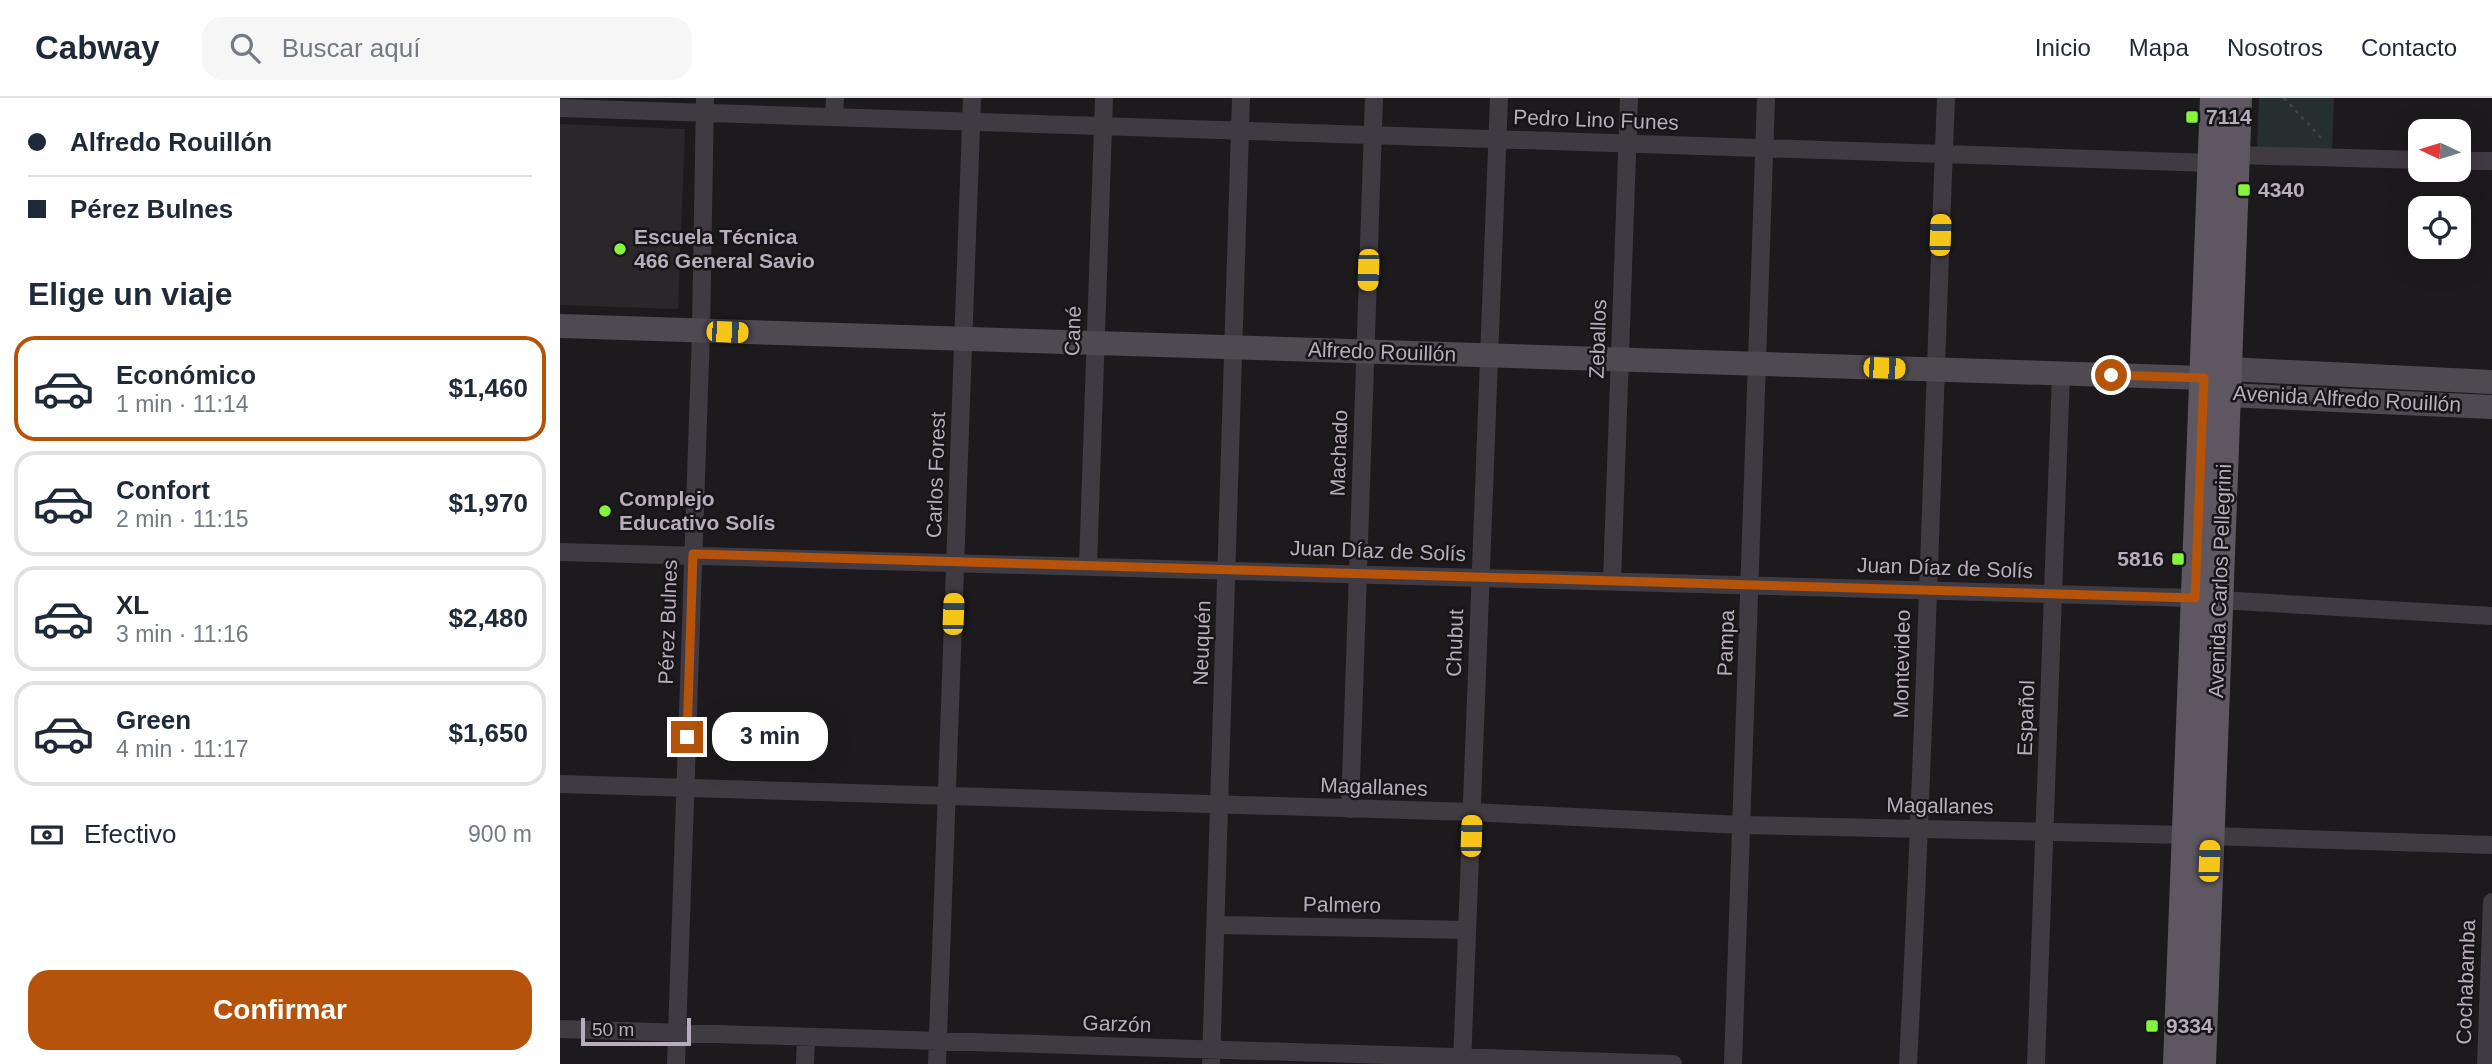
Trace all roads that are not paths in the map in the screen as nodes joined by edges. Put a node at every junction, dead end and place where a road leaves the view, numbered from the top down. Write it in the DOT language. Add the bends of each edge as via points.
graph roads {
  1 [pos="835,98"];
  2 [pos="972,98"];
  3 [pos="1104,98"];
  4 [pos="1241,98"];
  5 [pos="1374,98"];
  6 [pos="1499,98"];
  7 [pos="1629,98"];
  8 [pos="1766,98"];
  9 [pos="1945,98"];
  10 [pos="2214,98"];
  11 [pos="2238,98"];
  12 [pos="569,105"];
  13 [pos="705,105"];
  14 [pos="834,117"];
  15 [pos="971,122"];
  16 [pos="1103,126"];
  17 [pos="1241,131"];
  18 [pos="1373,135"];
  19 [pos="1497,139"];
  20 [pos="1628,144"];
  21 [pos="1765,149"];
  22 [pos="1943,154"];
  23 [pos="2224,159"];
  24 [pos="2408,159"];
  25 [pos="2471,160"];
  26 [pos="2492,161"];
  27 [pos="560,326"];
  28 [pos="701,331"];
  29 [pos="964,338"];
  30 [pos="1096,343"];
  31 [pos="1234,347"];
  32 [pos="1366,351"];
  33 [pos="1489,355"];
  34 [pos="1620,359"];
  35 [pos="1757,365"];
  36 [pos="1935,369"];
  37 [pos="2061,373"];
  38 [pos="2219,381"];
  39 [pos="2492,382"];
  40 [pos="2492,407"];
  41 [pos="560,552"];
  42 [pos="693,554"];
  43 [pos="955,562"];
  44 [pos="1088,566"];
  45 [pos="1227,570"];
  46 [pos="1358,574"];
  47 [pos="1480,577"];
  48 [pos="1612,581"];
  49 [pos="1752,586"];
  50 [pos="1926,590"];
  51 [pos="2053,594"];
  52 [pos="2207,599"];
  53 [pos="2492,616"];
  54 [pos="560,784"];
  55 [pos="685,789"];
  56 [pos="947,796"];
  57 [pos="1220,804"];
  58 [pos="1350,809"];
  59 [pos="1471,812"];
  60 [pos="1742,825"];
  61 [pos="1921,829"];
  62 [pos="2044,830"];
  63 [pos="2198,835"];
  64 [pos="2492,845"];
  65 [pos="2492,902"];
  66 [pos="1216,925"];
  67 [pos="1467,930"];
  68 [pos="560,1029"];
  69 [pos="677,1030"];
  70 [pos="806,1037"];
  71 [pos="937,1041"];
  72 [pos="1212,1057"];
  73 [pos="1462,1061"];
  74 [pos="676,1064"];
  75 [pos="805,1064"];
  76 [pos="937,1064"];
  77 [pos="1673,1064"];
  78 [pos="1733,1064"];
  79 [pos="1908,1064"];
  80 [pos="2036,1064"];
  81 [pos="2178,1064"];
  82 [pos="2202,1064"];
  83 [pos="2486,1064"];
  1 -- 14 [label="street"];
  2 -- 15 [label="street, Carlos Forest"];
  3 -- 16 [label="street, Cané"];
  4 -- 17 [label="street, Neuquén"];
  5 -- 18 [label="street, Machado"];
  6 -- 19 [label="street, Chubut"];
  7 -- 20 [label="street, Zeballos"];
  8 -- 21 [label="street, Pampa"];
  9 -- 22 [label="street, Montevideo"];
  10 -- 23 [label="main road, Avenida Carlos Pellegrini"];
  11 -- 23 [label="main road, Avenida Carlos Pellegrini"];
  12 -- 13 [label="street, Pedro Lino Funes"];
  13 -- 14 [label="street, Pedro Lino Funes"];
  13 -- 28 [label="street, Pérez Bulnes"];
  14 -- 15 [label="street, Pedro Lino Funes"];
  15 -- 16 [label="street, Pedro Lino Funes"];
  15 -- 29 [label="street, Carlos Forest"];
  16 -- 17 [label="street, Pedro Lino Funes"];
  16 -- 30 [label="street, Cané"];
  17 -- 18 [label="street, Pedro Lino Funes"];
  17 -- 31 [label="street, Neuquén"];
  18 -- 19 [label="street, Pedro Lino Funes"];
  18 -- 32 [label="street, Machado"];
  19 -- 20 [label="street, Pedro Lino Funes"];
  19 -- 33 [label="street, Chubut"];
  20 -- 21 [label="street, Pedro Lino Funes"];
  20 -- 34 [label="street, Zeballos"];
  21 -- 22 [label="street, Pedro Lino Funes"];
  21 -- 35 [label="street, Pampa"];
  22 -- 23 [label="street, Pedro Lino Funes"];
  22 -- 36 [label="street, Montevideo"];
  23 -- 24 [label="street, Pedro Lino Funes"];
  23 -- 38 [label="main road, Avenida Carlos Pellegrini"];
  25 -- 26 [label="street"];
  27 -- 28 [label="street, Alfredo Rouillón"];
  28 -- 29 [label="street, Alfredo Rouillón"];
  28 -- 42 [label="street, Pérez Bulnes"];
  29 -- 30 [label="street, Alfredo Rouillón"];
  29 -- 43 [label="street, Carlos Forest"];
  30 -- 31 [label="street, Alfredo Rouillón"];
  30 -- 44 [label="street, Cané"];
  31 -- 32 [label="street, Alfredo Rouillón"];
  31 -- 45 [label="street, Neuquén"];
  32 -- 33 [label="street, Alfredo Rouillón"];
  32 -- 46 [label="street, Machado"];
  33 -- 34 [label="street, Alfredo Rouillón"];
  33 -- 47 [label="street, Chubut"];
  34 -- 35 [label="street, Alfredo Rouillón"];
  34 -- 48 [label="street, Zeballos"];
  35 -- 36 [label="street, Alfredo Rouillón"];
  35 -- 49 [label="street, Pampa"];
  36 -- 37 [label="street, Alfredo Rouillón"];
  36 -- 50 [label="street, Montevideo"];
  37 -- 38 [label="street, Alfredo Rouillón"];
  37 -- 51 [label="street, Español"];
  38 -- 39 [label="street, Avenida Alfredo Rouillón"];
  38 -- 40 [label="street, Avenida Alfredo Rouillón"];
  38 -- 52 [label="main road, Avenida Carlos Pellegrini"];
  41 -- 42 [label="street, Juan Díaz de Solís"];
  42 -- 43 [label="street, Juan Díaz de Solís"];
  42 -- 55 [label="street, Pérez Bulnes"];
  43 -- 44 [label="street, Juan Díaz de Solís"];
  43 -- 56 [label="street, Carlos Forest"];
  44 -- 45 [label="street, Juan Díaz de Solís"];
  45 -- 46 [label="street, Juan Díaz de Solís"];
  45 -- 57 [label="street, Neuquén"];
  46 -- 47 [label="street, Juan Díaz de Solís"];
  46 -- 58 [label="street, Machado"];
  47 -- 48 [label="street, Juan Díaz de Solís"];
  47 -- 59 [label="street, Chubut"];
  48 -- 49 [label="street, Juan Díaz de Solís"];
  49 -- 50 [label="street, Juan Díaz de Solís"];
  49 -- 60 [label="street, Pampa"];
  50 -- 51 [label="street, Juan Díaz de Solís"];
  50 -- 61 [label="street, Montevideo"];
  51 -- 52 [label="street, Juan Díaz de Solís"];
  51 -- 62 [label="street, Español"];
  52 -- 53 [label="street, Juan Díaz de Solís"];
  52 -- 63 [label="main road, Avenida Carlos Pellegrini"];
  54 -- 55 [label="street, Magallanes"];
  55 -- 56 [label="street, Magallanes"];
  55 -- 69 [label="street, Pérez Bulnes"];
  56 -- 57 [label="street, Magallanes"];
  56 -- 71 [label="street, Carlos Forest"];
  57 -- 58 [label="street, Magallanes"];
  57 -- 66 [label="street, Neuquén"];
  58 -- 59 [label="street, Magallanes"];
  59 -- 60 [label="street, Magallanes"];
  59 -- 67 [label="street, Chubut"];
  60 -- 61 [label="street, Magallanes"];
  60 -- 78 [label="street, Pampa"];
  61 -- 62 [label="street, Magallanes"];
  61 -- 79 [label="street, Montevideo"];
  62 -- 63 [label="street, Magallanes"];
  62 -- 80 [label="street, Español"];
  63 -- 64 [label="street, Magallanes"];
  63 -- 81 [label="main road, Avenida Carlos Pellegrini"];
  63 -- 82 [label="main road, Avenida Carlos Pellegrini"];
  65 -- 83 [label="street, Cochabamba"];
  66 -- 67 [label="street, Palmero"];
  66 -- 72 [label="street, Neuquén"];
  67 -- 73 [label="street, Chubut"];
  68 -- 69 [label="street, Garzón"];
  69 -- 70 [label="street, Garzón"];
  69 -- 74 [label="street, Pérez Bulnes"];
  70 -- 71 [label="street, Garzón"];
  70 -- 75 [label="street"];
  71 -- 72 [label="street, Garzón"];
  71 -- 76 [label="street, Carlos Forest"];
  72 -- 73 [label="street, Garzón"];
  73 -- 77 [label="street, Garzón"];
}
